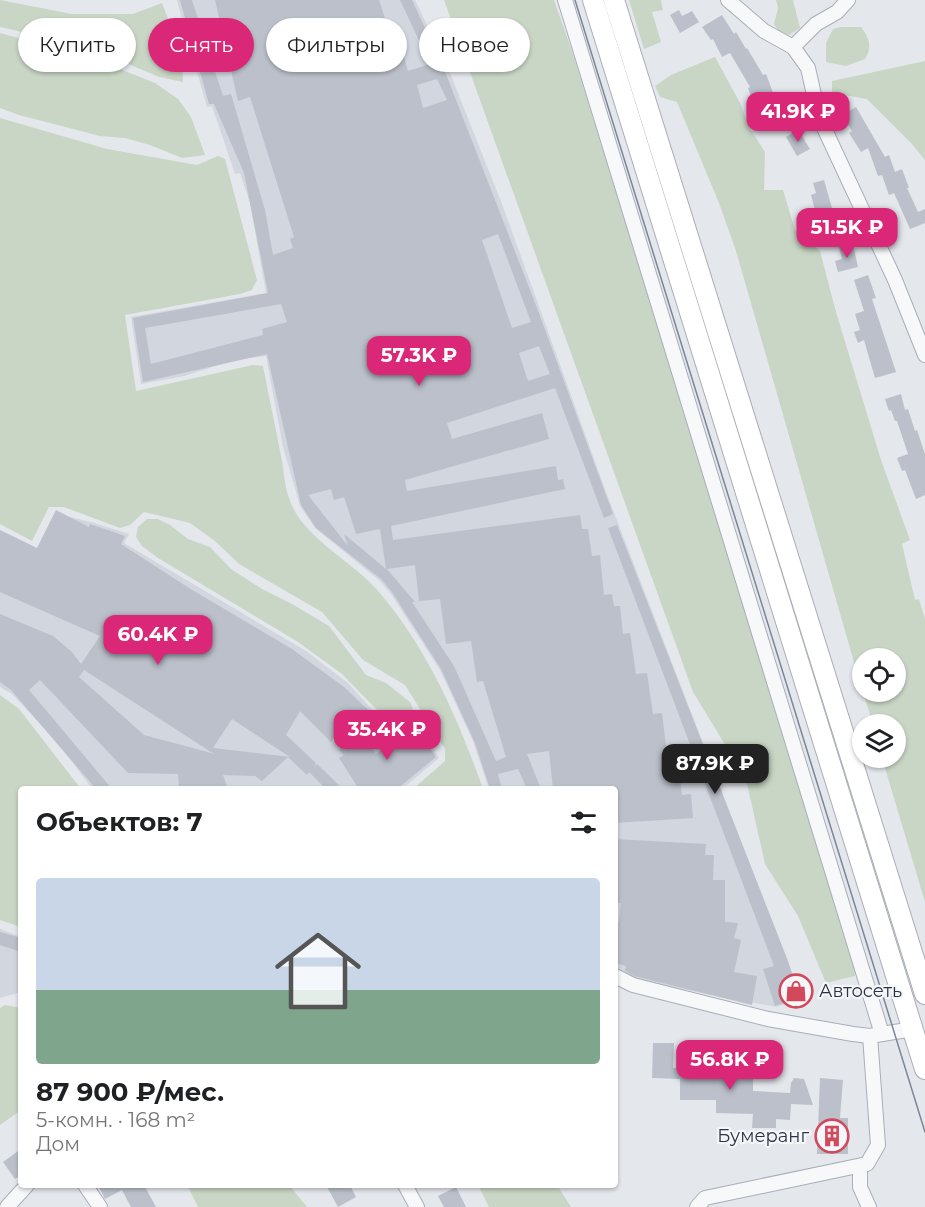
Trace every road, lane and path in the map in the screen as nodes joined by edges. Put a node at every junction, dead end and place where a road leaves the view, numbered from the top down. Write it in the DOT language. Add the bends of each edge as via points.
graph roads {
  1 [pos="565,0"];
  2 [pos="593,0"];
  3 [pos="614,0"];
  4 [pos="728,0"];
  5 [pos="848,0"];
  6 [pos="793,46"];
  7 [pos="925,355"];
  8 [pos="618,978"];
  9 [pos="925,994"];
  10 [pos="913,1029"];
  11 [pos="876,1035"];
  12 [pos="925,1069"];
  13 [pos="860,1166"];
  14 [pos="24,1188"];
  15 [pos="87,1188"];
  16 [pos="407,1188"];
  17 [pos="7,1207"];
  18 [pos="100,1207"];
  19 [pos="417,1207"];
  20 [pos="697,1207"];
  21 [pos="869,1207"];
  1 -- 11 [label="street"];
  2 -- 10 [label="main road"];
  3 -- 9 [label="main road"];
  4 -- 6 [label="street" via="764,31"];
  5 -- 6 [label="street"];
  6 -- 7 [label="street" via="808,68 819,117 891,270"];
  8 -- 11 [label="street" via="633,985 768,1019"];
  10 -- 11 [label="street"];
  10 -- 12 [label="main road"];
  11 -- 13 [label="street" via="878,1146 867,1164"];
  13 -- 20 [label="street" via="705,1198"];
  13 -- 21 [label="street" via="860,1187"];
  14 -- 17 [label="street"];
  15 -- 18 [label="street"];
  16 -- 19 [label="street"];
}
